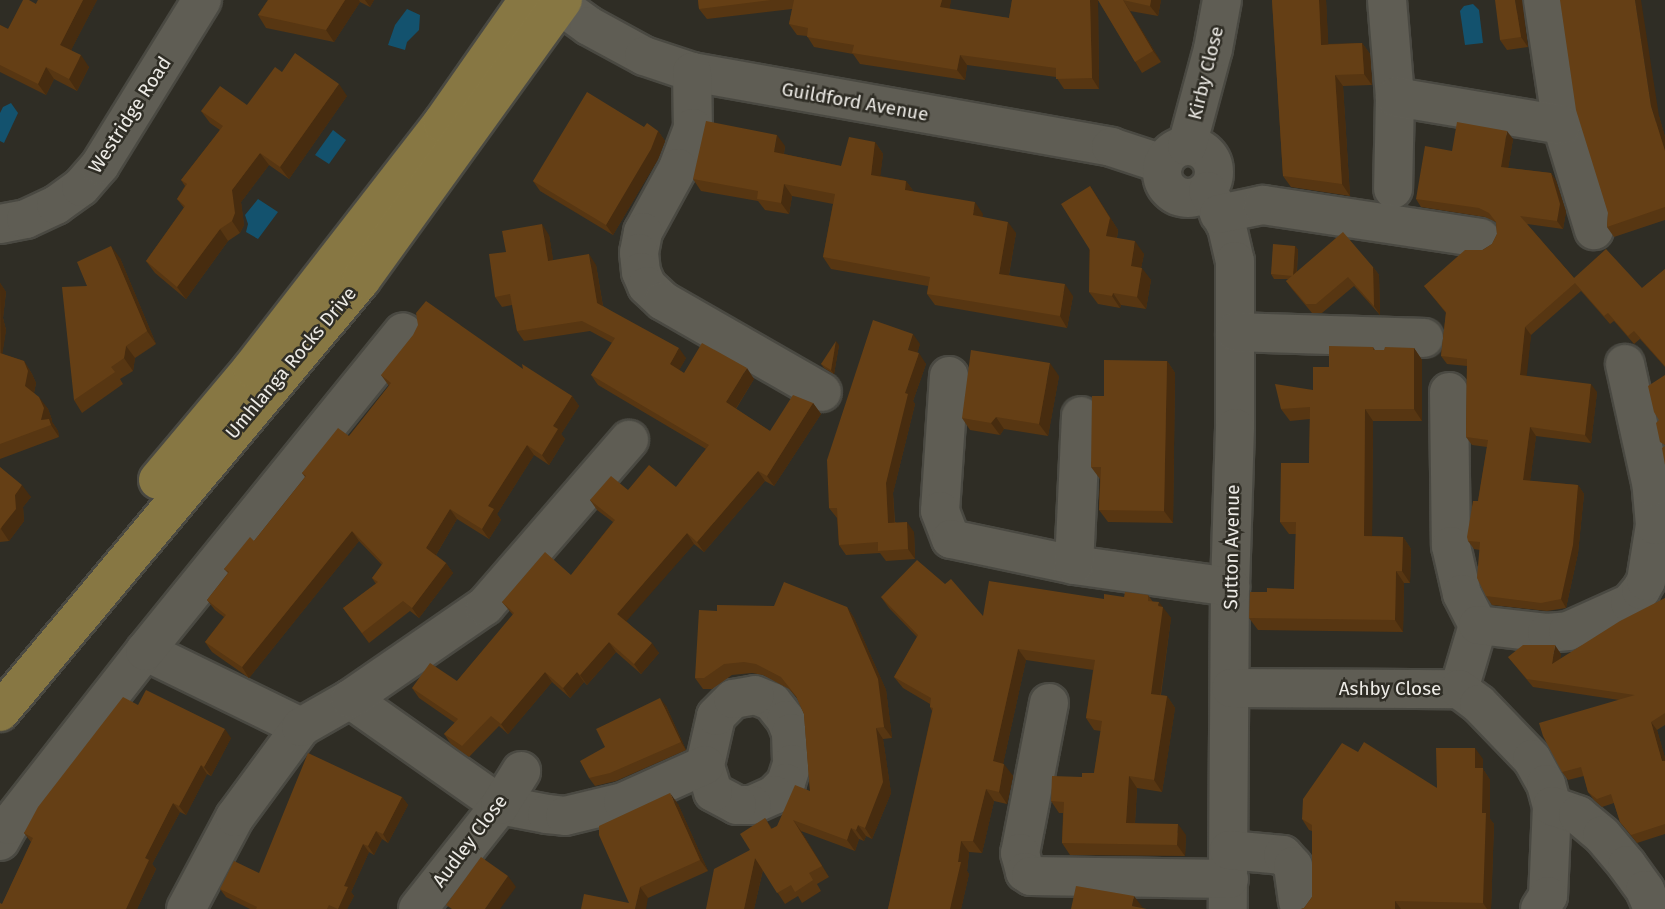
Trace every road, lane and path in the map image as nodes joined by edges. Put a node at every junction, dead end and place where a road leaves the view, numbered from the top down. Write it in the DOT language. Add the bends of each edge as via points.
graph roads {
  1 [pos="202,0"];
  2 [pos="1222,0"];
  3 [pos="1387,0"];
  4 [pos="1543,0"];
  5 [pos="551,1"];
  6 [pos="692,72"];
  7 [pos="1395,97"];
  8 [pos="1562,125"];
  9 [pos="1175,155"];
  10 [pos="1393,189"];
  11 [pos="1213,203"];
  12 [pos="0,224"];
  13 [pos="1594,230"];
  14 [pos="1481,238"];
  15 [pos="403,332"];
  16 [pos="1235,332"];
  17 [pos="1424,338"];
  18 [pos="1625,364"];
  19 [pos="949,376"];
  20 [pos="822,392"];
  21 [pos="1450,392"];
  22 [pos="1081,416"];
  23 [pos="629,440"];
  24 [pos="1074,565"];
  25 [pos="1230,587"];
  26 [pos="1478,625"];
  27 [pos="145,650"];
  28 [pos="0,676"];
  29 [pos="1231,688"];
  30 [pos="1459,690"];
  31 [pos="350,699"];
  32 [pos="1049,704"];
  33 [pos="0,712"];
  34 [pos="301,727"];
  35 [pos="705,765"];
  36 [pos="520,771"];
  37 [pos="500,805"];
  38 [pos="1552,806"];
  39 [pos="0,841"];
  40 [pos="1228,880"];
  41 [pos="1298,902"];
  42 [pos="186,909"];
  43 [pos="418,909"];
  44 [pos="1540,909"];
  45 [pos="1653,909"];
  1 -- 12 [label="street, Westridge Road" via="100,166 81,187 36,214"];
  2 -- 9 [label="street, Kirby Close" via="1213,49"];
  3 -- 7 [label="street"];
  4 -- 8 [label="street"];
  5 -- 6 [label="street, Guildford Avenue" via="644,57"];
  5 -- 28 [label="main road, Umhlanga Rocks Drive" via="442,123 253,368"];
  5 -- 33 [label="main road, Umhlanga Rocks Drive" via="361,281"];
  6 -- 9 [label="street, Guildford Avenue"];
  6 -- 20 [label="street" via="693,128 678,168 643,232 640,272 663,301"];
  7 -- 8 [label="street"];
  7 -- 10 [label="street"];
  8 -- 13 [label="street"];
  9 -- 11 [label="street, Guildford Avenue" via="1207,154 1214,165"];
  11 -- 14 [label="street" via="1263,205"];
  11 -- 16 [label="street, Sutton Avenue" via="1233,244"];
  15 -- 27 [label="street"];
  16 -- 17 [label="street"];
  16 -- 25 [label="street, Sutton Avenue"];
  18 -- 26 [label="street" via="1652,487 1655,526 1641,590 1630,603 1568,631"];
  19 -- 24 [label="street" via="940,512 947,535 955,542"];
  21 -- 26 [label="street" via="1451,546 1462,594"];
  22 -- 24 [label="street"];
  23 -- 31 [label="street" via="485,606"];
  24 -- 25 [label="street"];
  25 -- 29 [label="street, Sutton Avenue"];
  26 -- 30 [label="street"];
  27 -- 34 [label="street"];
  27 -- 39 [label="street"];
  29 -- 30 [label="street, Ashby Close"];
  29 -- 40 [label="street, Sutton Avenue"];
  30 -- 38 [label="street, Ashby Close" via="1479,704 1532,759"];
  31 -- 34 [label="street"];
  31 -- 37 [label="street"];
  32 -- 40 [label="street" via="1020,853 1025,872 1031,876"];
  34 -- 42 [label="street" via="235,817"];
  35 -- 37 [label="street" via="623,802 565,816"];
  36 -- 37 [label="street, Audley Close"];
  37 -- 43 [label="street, Audley Close"];
  38 -- 44 [label="street, Ashby Close" via="1548,897"];
  38 -- 45 [label="street" via="1578,816 1602,835 1639,881"];
  40 -- 41 [label="street" via="1283,855 1293,866"];
}
